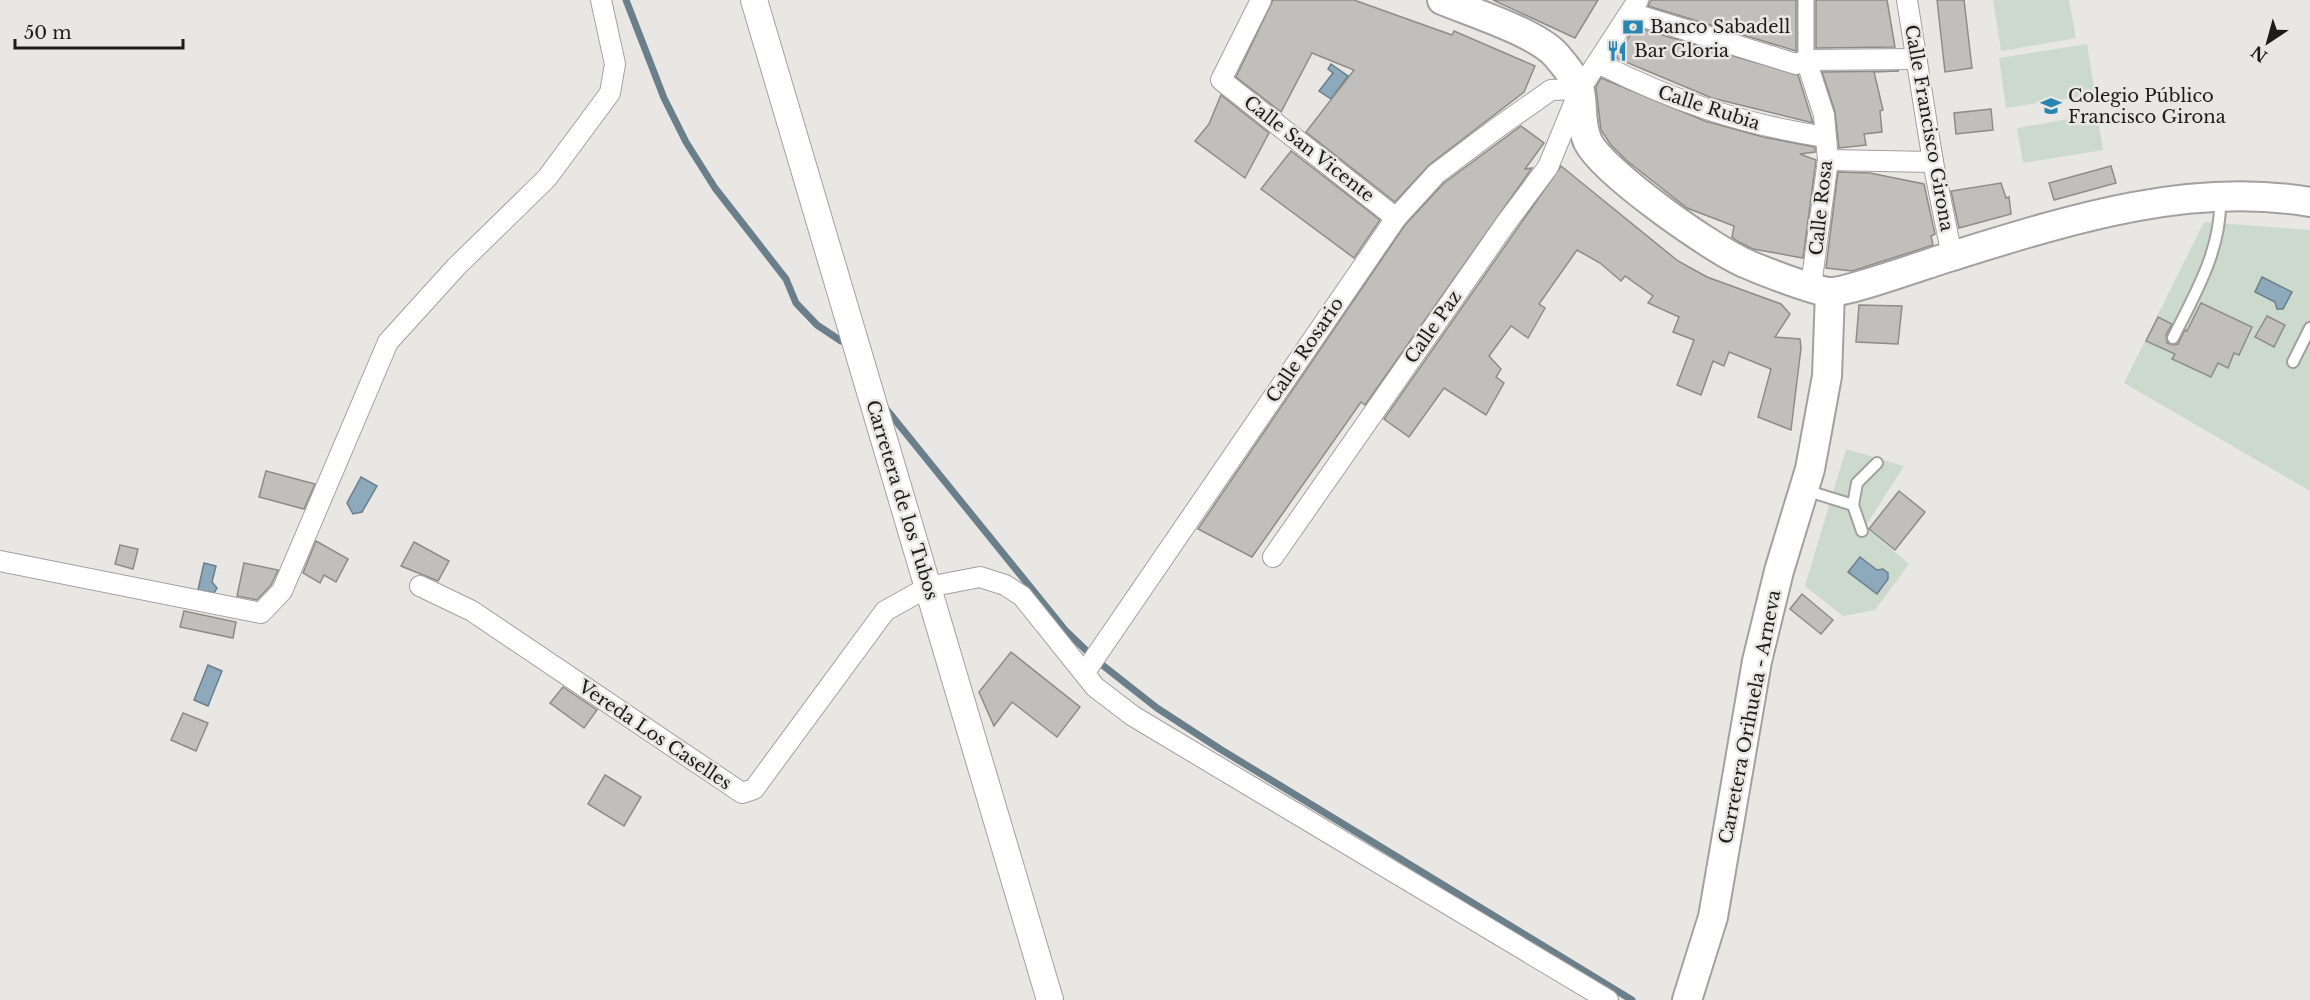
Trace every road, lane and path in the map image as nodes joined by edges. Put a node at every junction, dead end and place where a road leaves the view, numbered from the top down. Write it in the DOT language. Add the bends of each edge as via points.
graph roads {
  1 [pos="601,0"];
  2 [pos="754,0"];
  3 [pos="1261,0"];
  4 [pos="1442,0"];
  5 [pos="1806,0"];
  6 [pos="1907,0"];
  7 [pos="1635,7"];
  8 [pos="1917,59"];
  9 [pos="1806,60"];
  10 [pos="1598,63"];
  11 [pos="1580,89"];
  12 [pos="1826,137"];
  13 [pos="1828,160"];
  14 [pos="1933,162"];
  15 [pos="2220,195"];
  16 [pos="2310,202"];
  17 [pos="1396,218"];
  18 [pos="1952,256"];
  19 [pos="1821,289"];
  20 [pos="2310,328"];
  21 [pos="2173,338"];
  22 [pos="2293,362"];
  23 [pos="1877,463"];
  24 [pos="1804,490"];
  25 [pos="1853,505"];
  26 [pos="1862,531"];
  27 [pos="1273,557"];
  28 [pos="0,561"];
  29 [pos="420,586"];
  30 [pos="928,587"];
  31 [pos="1085,672"];
  32 [pos="1050,1000"];
  33 [pos="1608,1000"];
  34 [pos="1687,1000"];
  1 -- 28 [label="street" via="615,64 610,93 547,178 456,267 388,342 282,591 261,613"];
  2 -- 30 [label="street, Carretera de los Tubos"];
  3 -- 17 [label="street, Calle San Vicente" via="1221,80"];
  4 -- 11 [label="main road" via="1541,42 1556,54"];
  5 -- 9 [label="street"];
  6 -- 8 [label="street, Calle Francisco Girona"];
  7 -- 9 [label="street" via="1796,64"];
  7 -- 10 [label="street, Calle Paz"];
  8 -- 9 [label="street"];
  8 -- 14 [label="street, Calle Francisco Girona"];
  9 -- 12 [label="street, Calle Rosa" via="1824,115"];
  10 -- 11 [label="street, Calle Paz"];
  10 -- 12 [label="street, Calle Rubia" via="1685,104 1731,118"];
  11 -- 17 [label="street, Calle Rosario" via="1551,90 1436,174"];
  11 -- 19 [label="main road" via="1581,121 1589,143 1605,164 1683,226 1745,264"];
  11 -- 27 [label="street, Calle Paz" via="1548,167"];
  12 -- 13 [label="street, Calle Rosa"];
  13 -- 14 [label="street"];
  13 -- 19 [label="street, Calle Rosa"];
  14 -- 18 [label="street, Calle Francisco Girona"];
  15 -- 16 [label="main road"];
  15 -- 18 [label="main road" via="2108,212"];
  15 -- 21 [label="lane" via="2221,221 2206,271"];
  17 -- 31 [label="street, Calle Rosario"];
  18 -- 19 [label="main road"];
  19 -- 24 [label="main road, Carretera Orihuela - Arneva" via="1827,376"];
  20 -- 22 [label="lane"];
  23 -- 25 [label="lane" via="1857,483"];
  24 -- 25 [label="lane"];
  24 -- 34 [label="main road, Carretera Orihuela - Arneva" via="1757,661 1713,917"];
  25 -- 26 [label="lane"];
  29 -- 30 [label="street, Vereda Los Caselles" via="472,611 742,793 754,789 885,611"];
  30 -- 31 [label="street" via="980,577 1005,585 1022,596"];
  30 -- 32 [label="street, Carretera de los Tubos"];
  31 -- 33 [label="street" via="1095,687 1133,716"];
}
